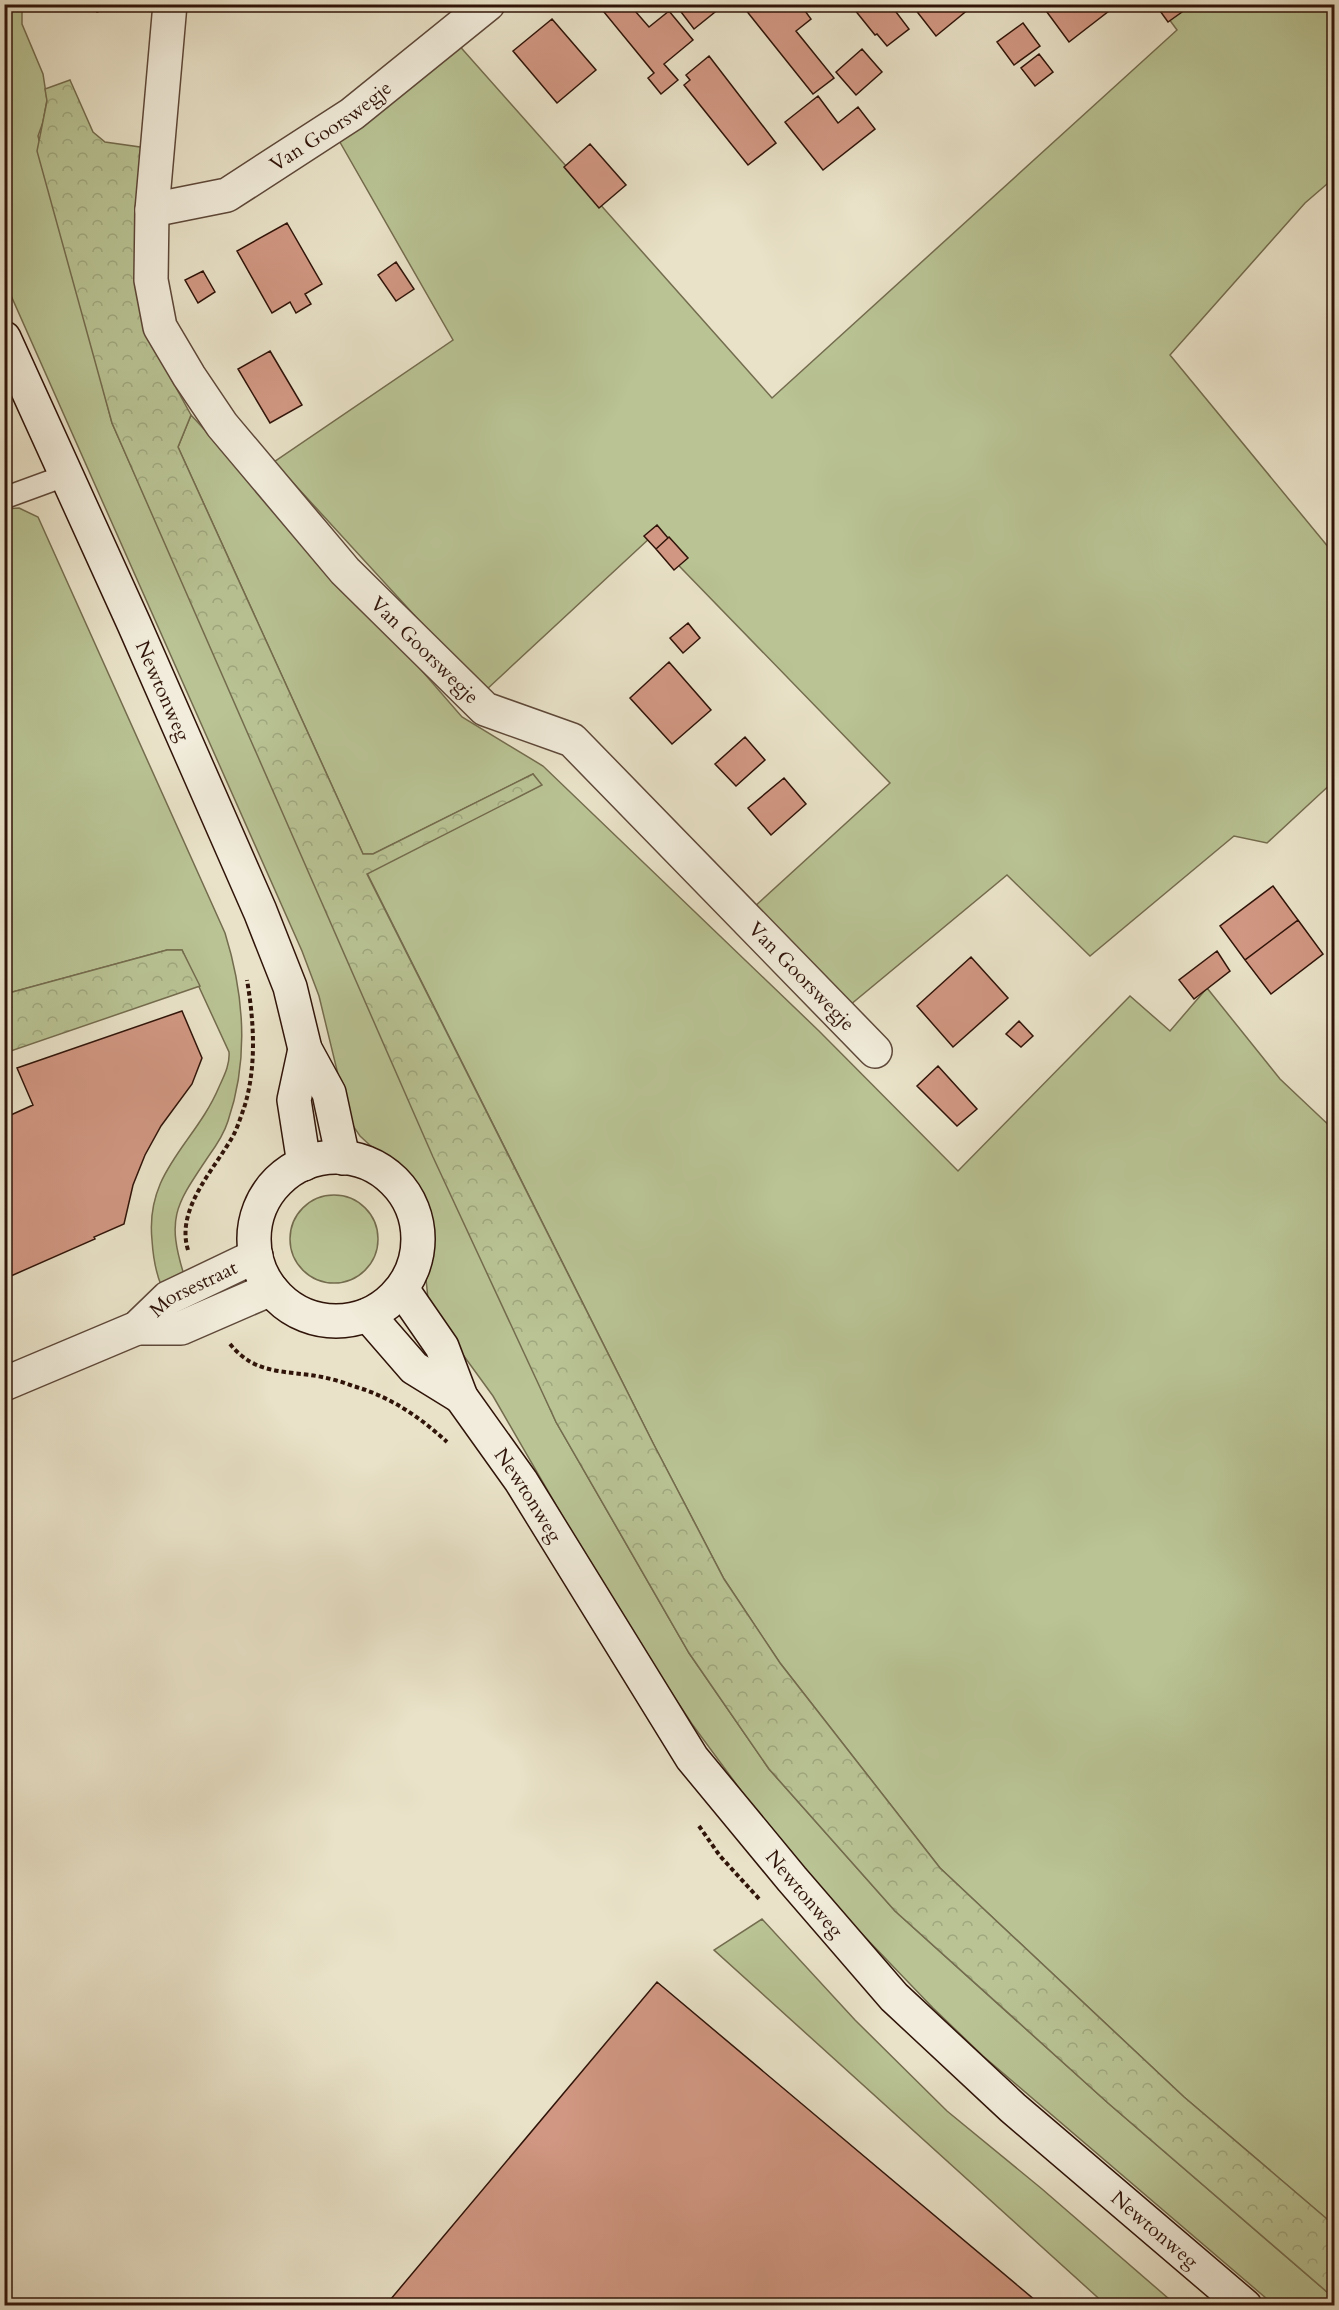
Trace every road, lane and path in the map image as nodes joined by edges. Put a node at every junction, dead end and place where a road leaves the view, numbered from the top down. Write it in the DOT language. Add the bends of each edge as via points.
graph roads {
  1 [pos="170,4"];
  2 [pos="488,4"];
  3 [pos="152,210"];
  4 [pos="4,338"];
  5 [pos="67,475"];
  6 [pos="4,498"];
  7 [pos="305,1049"];
  8 [pos="875,1051"];
  9 [pos="343,1158"];
  10 [pos="304,1164"];
  11 [pos="256,1256"];
  12 [pos="402,1288"];
  13 [pos="271,1289"];
  14 [pos="368,1315"];
  15 [pos="137,1328"];
  16 [pos="4,1384"];
  17 [pos="461,1397"];
  18 [pos="1245,2306"];
  1 -- 3 [label="main road, Van Goorswegje"];
  2 -- 3 [label="main road, Van Goorswegje" via="352,114 226,195"];
  3 -- 8 [label="main road, Van Goorswegje" via="151,280 160,327 222,425 345,571 485,708 572,740"];
  4 -- 5 [label="main road, Newtonweg"];
  5 -- 6 [label="lane"];
  5 -- 7 [label="main road, Newtonweg" via="260,911 290,987"];
  7 -- 9 [label="main road, Newtonweg" via="329,1093"];
  7 -- 10 [label="main road, Newtonweg" via="294,1101"];
  9 -- 10 [label="main road" via="323,1158"];
  9 -- 12 [label="main road" via="371,1165 395,1182 411,1206 418,1234 415,1262"];
  10 -- 11 [label="main road" via="284,1175 258,1212"];
  11 -- 13 [label="main road"];
  11 -- 15 [label="main road, Morsestraat" via="168,1299"];
  12 -- 14 [label="main road" via="387,1304"];
  12 -- 17 [label="main road, Newtonweg" via="442,1347"];
  13 -- 14 [label="main road" via="290,1308 315,1318 342,1321"];
  13 -- 15 [label="main road, Morsestraat" via="181,1328"];
  14 -- 17 [label="main road, Newtonweg" via="414,1368"];
  15 -- 16 [label="main road, Morsestraat"];
  17 -- 18 [label="main road, Newtonweg" via="521,1481 692,1758 792,1879 894,1996 1013,2108"];
}
